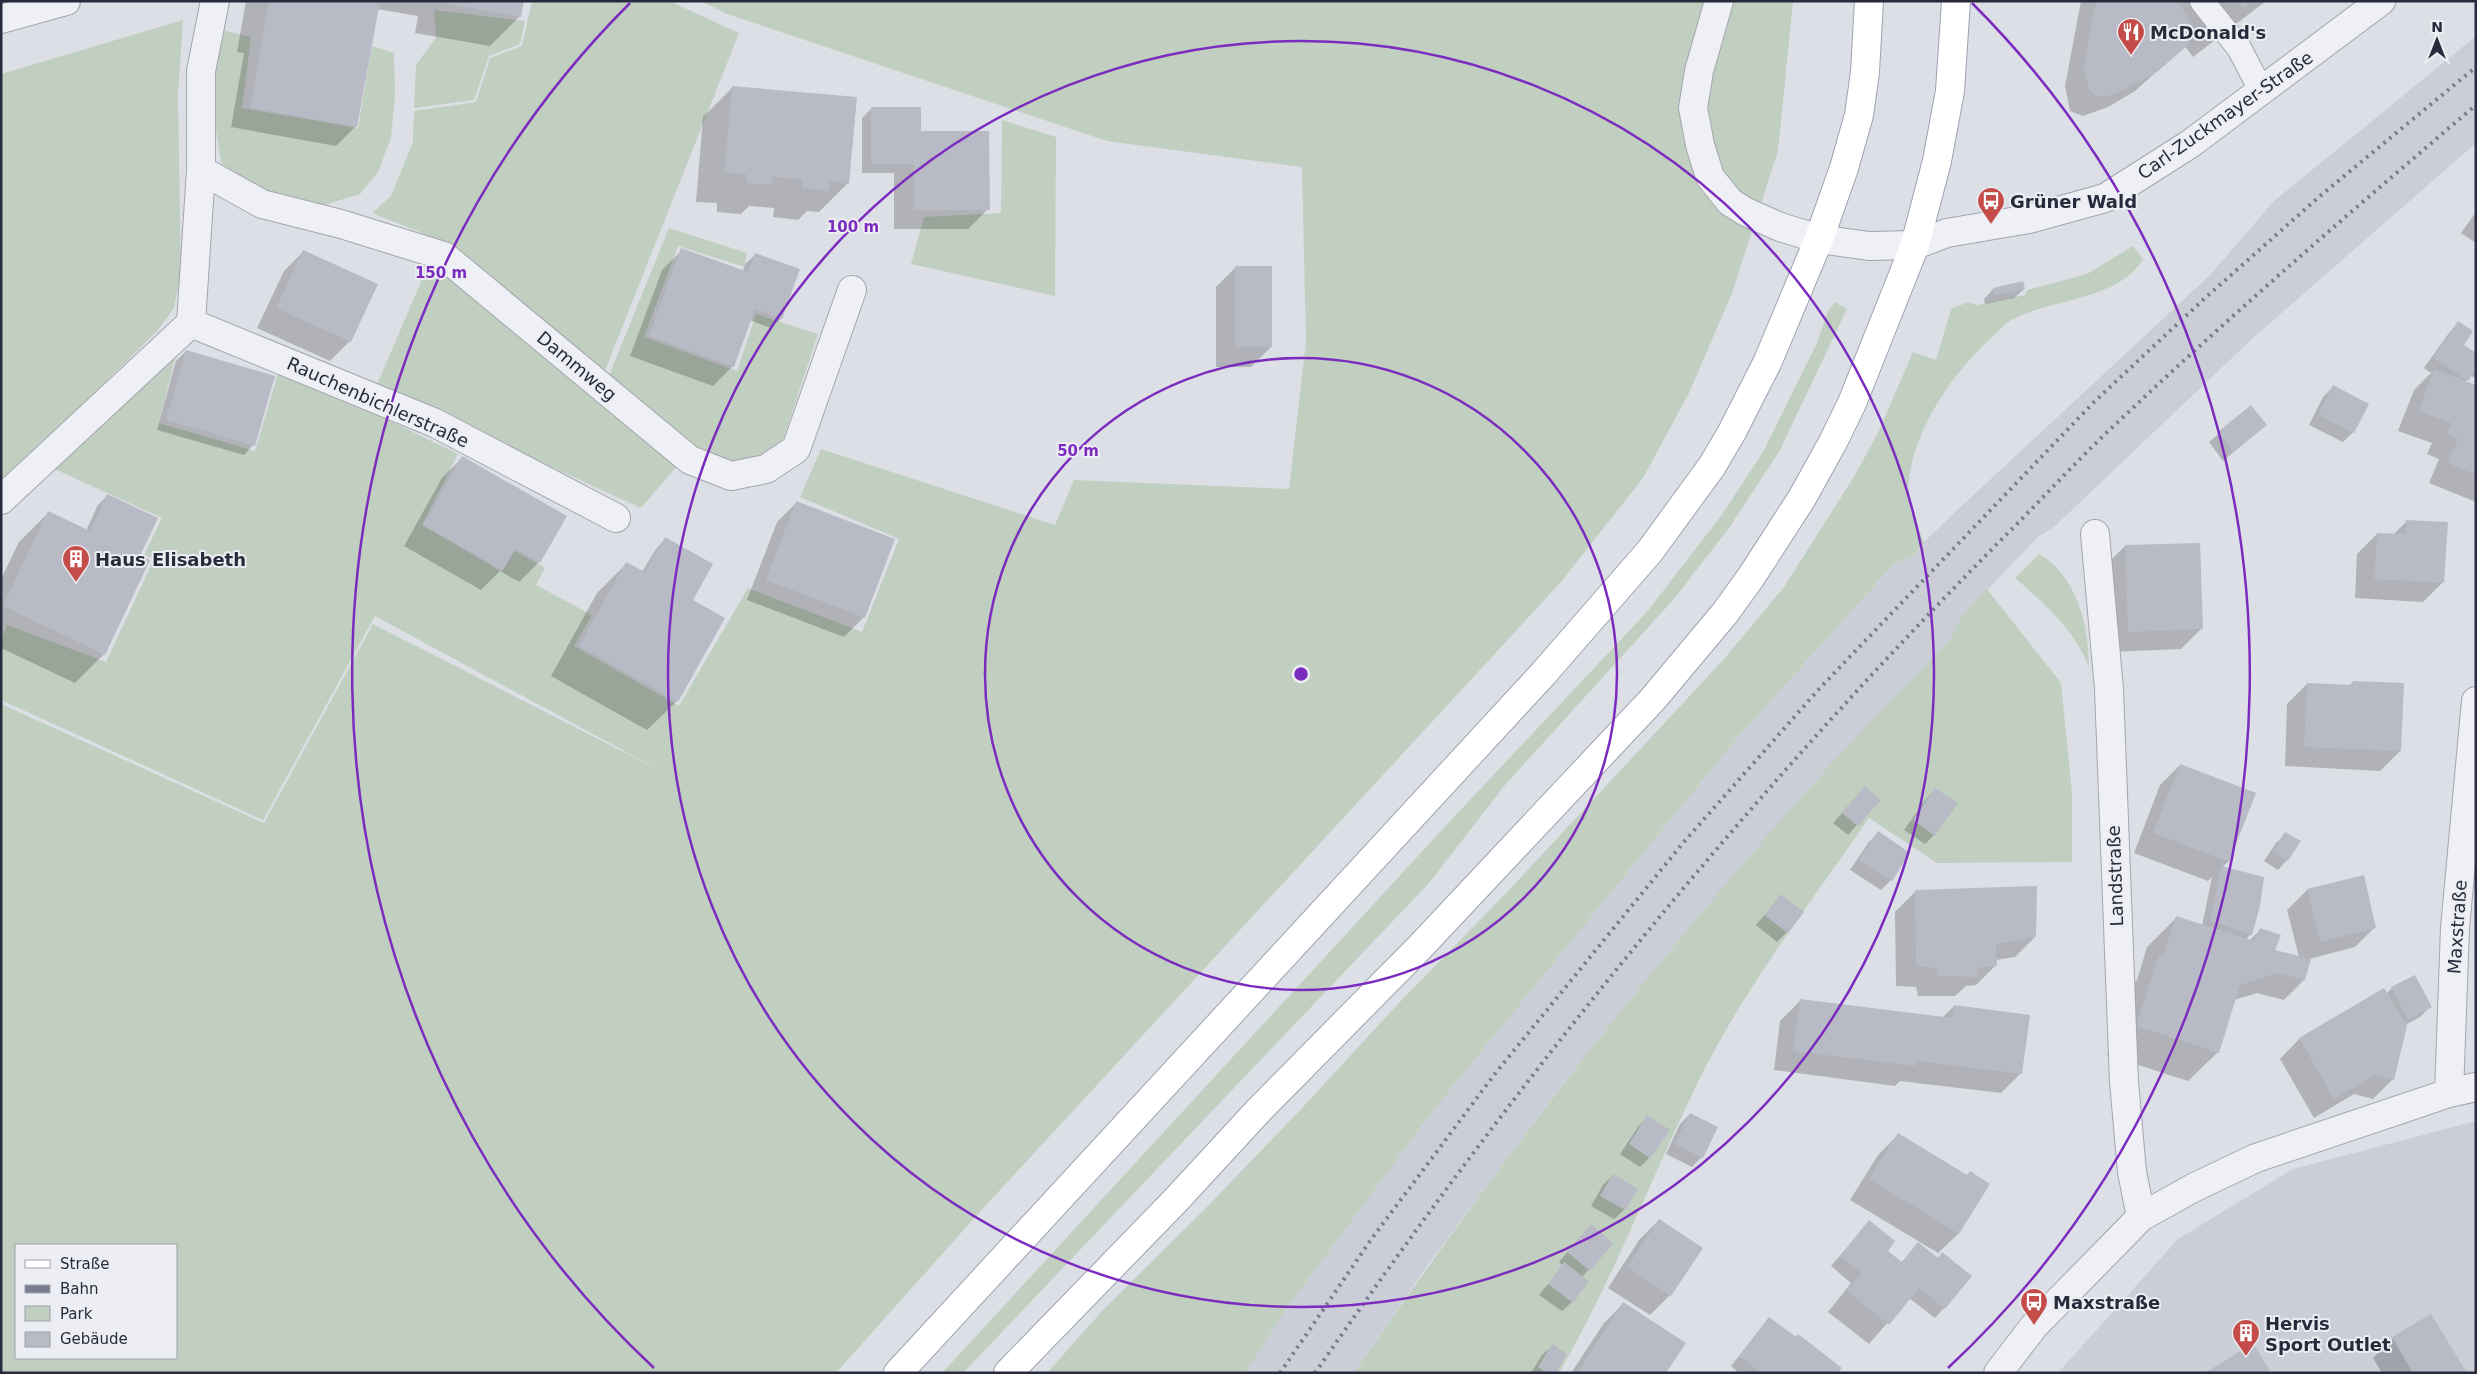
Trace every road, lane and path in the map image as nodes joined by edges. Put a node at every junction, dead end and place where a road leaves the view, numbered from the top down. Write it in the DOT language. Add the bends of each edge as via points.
graph roads {
  1 [pos="66,1"];
  2 [pos="215,1"];
  3 [pos="1719,1"];
  4 [pos="1869,1"];
  5 [pos="1956,1"];
  6 [pos="2202,1"];
  7 [pos="2381,1"];
  8 [pos="1,19"];
  9 [pos="2262,92"];
  10 [pos="201,170"];
  11 [pos="1819,239"];
  12 [pos="1915,245"];
  13 [pos="852,290"];
  14 [pos="191,323"];
  15 [pos="1,500"];
  16 [pos="616,518"];
  17 [pos="2095,534"];
  18 [pos="2476,701"];
  19 [pos="2465,925"];
  20 [pos="2476,1087"];
  21 [pos="2449,1093"];
  22 [pos="2141,1217"];
  23 [pos="898,1373"];
  24 [pos="1008,1373"];
  25 [pos="1998,1373"];
  1 -- 8 [label="street"];
  2 -- 10 [label="street" via="201,71"];
  3 -- 11 [label="street" via="1699,71 1693,108 1705,164 1718,189 1730,202 1780,227"];
  4 -- 11 [label="main road" via="1859,115"];
  5 -- 12 [label="main road" via="1950,91 1937,161"];
  6 -- 9 [label="lane" via="2239,48"];
  7 -- 9 [label="street, Carl-Zuckmayer-Straße"];
  9 -- 12 [label="street, Carl-Zuckmayer-Straße" via="2190,144 2104,198 2029,219 1947,234"];
  10 -- 13 [label="street, Dammweg" via="262,204 444,256 690,460 730,476 766,469 796,449"];
  10 -- 14 [label="street"];
  11 -- 12 [label="street" via="1869,246"];
  11 -- 23 [label="main road" via="1768,361 1732,432 1712,466 1650,551 1487,735"];
  12 -- 24 [label="main road" via="1852,403 1824,459 1783,530 1725,613 1653,699 1466,899"];
  14 -- 15 [label="street"];
  14 -- 16 [label="street, Rauchenbichlerstraße" via="435,423"];
  17 -- 22 [label="street, Landstraße" via="2109,688 2124,1082 2132,1172"];
  18 -- 19 [label="street, Maxstraße"];
  19 -- 21 [label="street, Maxstraße"];
  20 -- 21 [label="street"];
  21 -- 22 [label="street" via="2256,1158"];
  22 -- 25 [label="street" via="2034,1326"];
}
